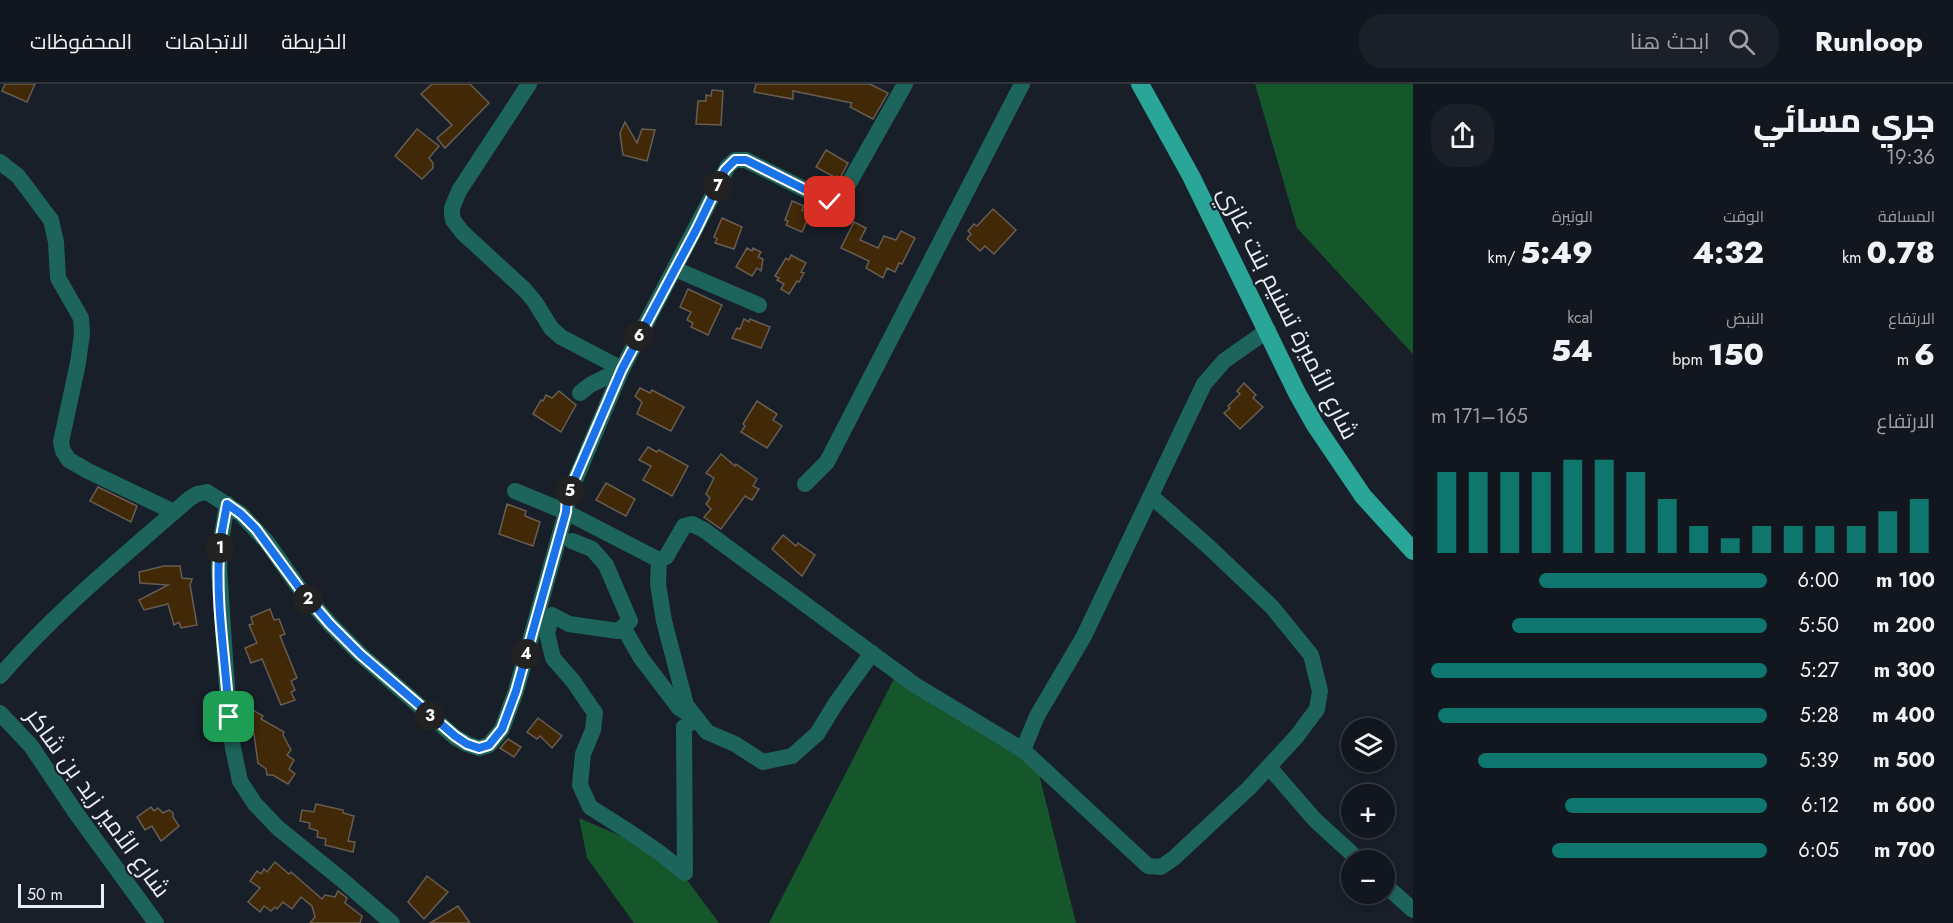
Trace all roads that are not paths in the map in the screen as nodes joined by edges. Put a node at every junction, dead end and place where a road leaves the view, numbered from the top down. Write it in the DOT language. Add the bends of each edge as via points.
graph roads {
  1 [pos="529,84"];
  2 [pos="905,84"];
  3 [pos="1022,84"];
  4 [pos="1140,84"];
  5 [pos="0,162"];
  6 [pos="675,269"];
  7 [pos="759,305"];
  8 [pos="1268,330"];
  9 [pos="622,369"];
  10 [pos="580,393"];
  11 [pos="805,484"];
  12 [pos="515,491"];
  13 [pos="1151,496"];
  14 [pos="227,504"];
  15 [pos="174,512"];
  16 [pos="566,512"];
  17 [pos="572,541"];
  18 [pos="1413,551"];
  19 [pos="659,560"];
  20 [pos="623,627"];
  21 [pos="872,653"];
  22 [pos="0,676"];
  23 [pos="0,713"];
  24 [pos="697,719"];
  25 [pos="1023,750"];
  26 [pos="1269,767"];
  27 [pos="1348,850"];
  28 [pos="1395,894"];
  29 [pos="1413,910"];
  30 [pos="156,923"];
  31 [pos="392,923"];
  1 -- 9 [label="street" via="459,191 452,208 453,220 525,290 561,337"];
  2 -- 6 [label="street" via="839,200 830,202 749,161 735,160 725,170"];
  3 -- 11 [label="street" via="827,462"];
  4 -- 8 [label="main road, شارع الأميرة تسنيم بنت غازي"];
  5 -- 15 [label="street" via="18,176 51,220 58,278 81,318 81,342 61,442 63,451 69,460 87,471"];
  6 -- 7 [label="street"];
  6 -- 9 [label="street"];
  8 -- 13 [label="street" via="1224,361 1204,384"];
  8 -- 18 [label="main road, شارع الأميرة تسنيم بنت غازي" via="1297,393 1335,457 1363,496"];
  9 -- 10 [label="street"];
  9 -- 16 [label="street" via="567,497"];
  12 -- 16 [label="street"];
  13 -- 25 [label="street" via="1084,636 1037,716"];
  13 -- 26 [label="street" via="1272,607 1311,655 1320,691 1317,709"];
  14 -- 15 [label="street" via="202,492"];
  14 -- 16 [label="street" via="256,529 311,603 360,654 449,731 479,748 493,742 506,719"];
  14 -- 31 [label="street" via="219,552 222,631 233,748 240,781 278,828"];
  15 -- 22 [label="street" via="71,601"];
  16 -- 19 [label="street"];
  17 -- 20 [label="street" via="592,549 606,565 630,621"];
  19 -- 21 [label="street" via="666,557 684,526 692,524"];
  19 -- 24 [label="street" via="664,621 686,705"];
  20 -- 24 [label="street" via="679,708"];
  20 -- 24 [label="street" via="618,631 569,624 552,615 547,633 553,658 595,713 583,754 580,785 590,807 685,873 684,727"];
  21 -- 24 [label="street" via="817,734 792,756 763,762 707,732"];
  21 -- 25 [label="street" via="915,685"];
  23 -- 30 [label="street, شارع الأمير زيد بن شاكر" via="31,747"];
  25 -- 26 [label="street" via="1154,868 1174,858"];
  26 -- 27 [label="street" via="1315,820"];
  28 -- 29 [label="street"];
}
